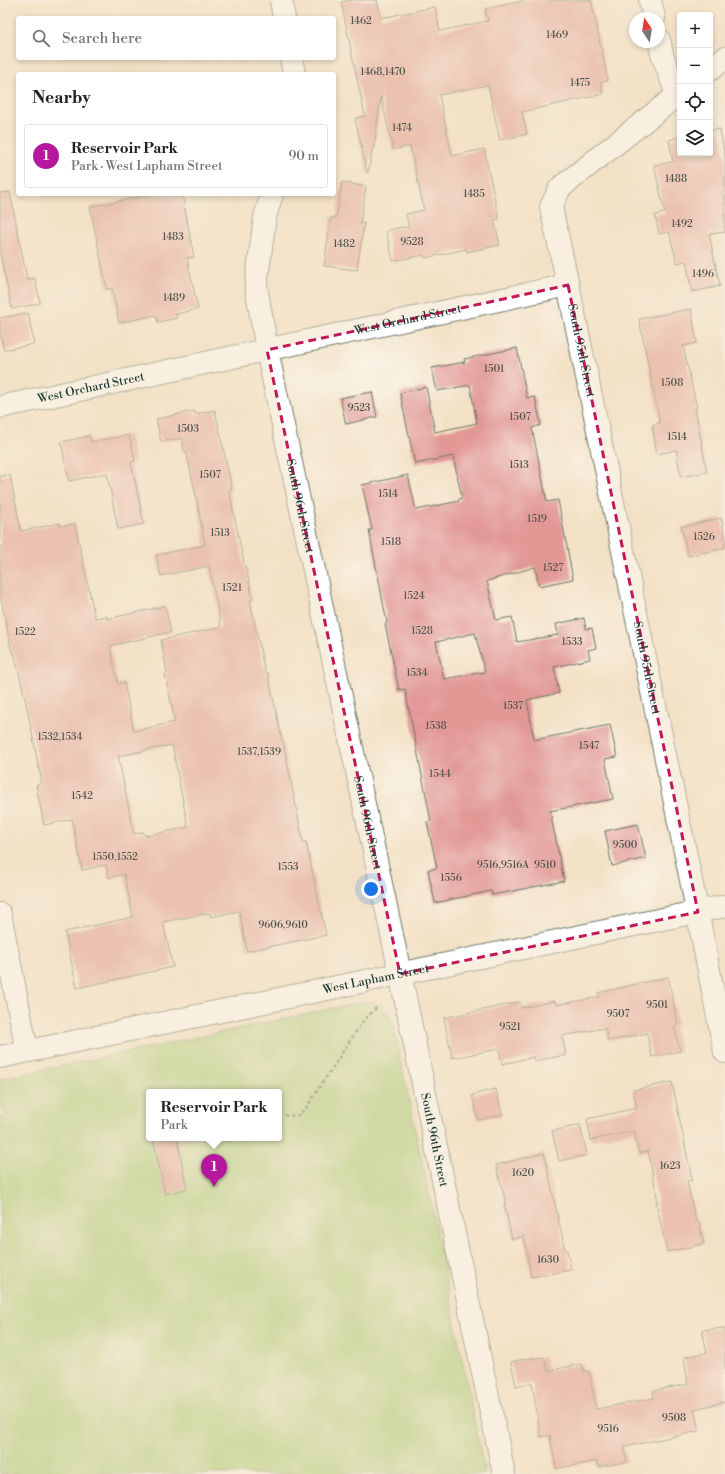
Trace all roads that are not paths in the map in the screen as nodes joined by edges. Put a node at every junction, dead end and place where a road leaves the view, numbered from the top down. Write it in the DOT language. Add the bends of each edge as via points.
graph roads {
  1 [pos="281,0"];
  2 [pos="650,0"];
  3 [pos="653,12"];
  4 [pos="284,16"];
  5 [pos="661,48"];
  6 [pos="725,58"];
  7 [pos="291,60"];
  8 [pos="713,68"];
  9 [pos="294,72"];
  10 [pos="677,89"];
  11 [pos="677,96"];
  12 [pos="271,196"];
  13 [pos="568,285"];
  14 [pos="268,350"];
  15 [pos="0,407"];
  16 [pos="725,906"];
  17 [pos="698,912"];
  18 [pos="0,914"];
  19 [pos="400,974"];
  20 [pos="27,1051"];
  21 [pos="725,1052"];
  22 [pos="0,1057"];
  23 [pos="504,1474"];
  1 -- 4 [label="street"];
  2 -- 3 [label="street"];
  5 -- 10 [label="street"];
  6 -- 8 [label="street"];
  7 -- 9 [label="street"];
  11 -- 13 [label="street" via="560,188 551,207"];
  12 -- 14 [label="street, South 96th Street" via="264,217 256,286"];
  13 -- 14 [label="street, West Orchard Street"];
  13 -- 17 [label="street, South 95th Street"];
  14 -- 15 [label="street, West Orchard Street"];
  14 -- 19 [label="street, South 96th Street"];
  16 -- 17 [label="street, West Lapham Street"];
  17 -- 19 [label="street, West Lapham Street"];
  17 -- 21 [label="street, South 95th Street"];
  18 -- 20 [label="street"];
  19 -- 20 [label="street, West Lapham Street"];
  19 -- 23 [label="street, South 96th Street"];
  20 -- 22 [label="street, West Lapham Street"];
}
